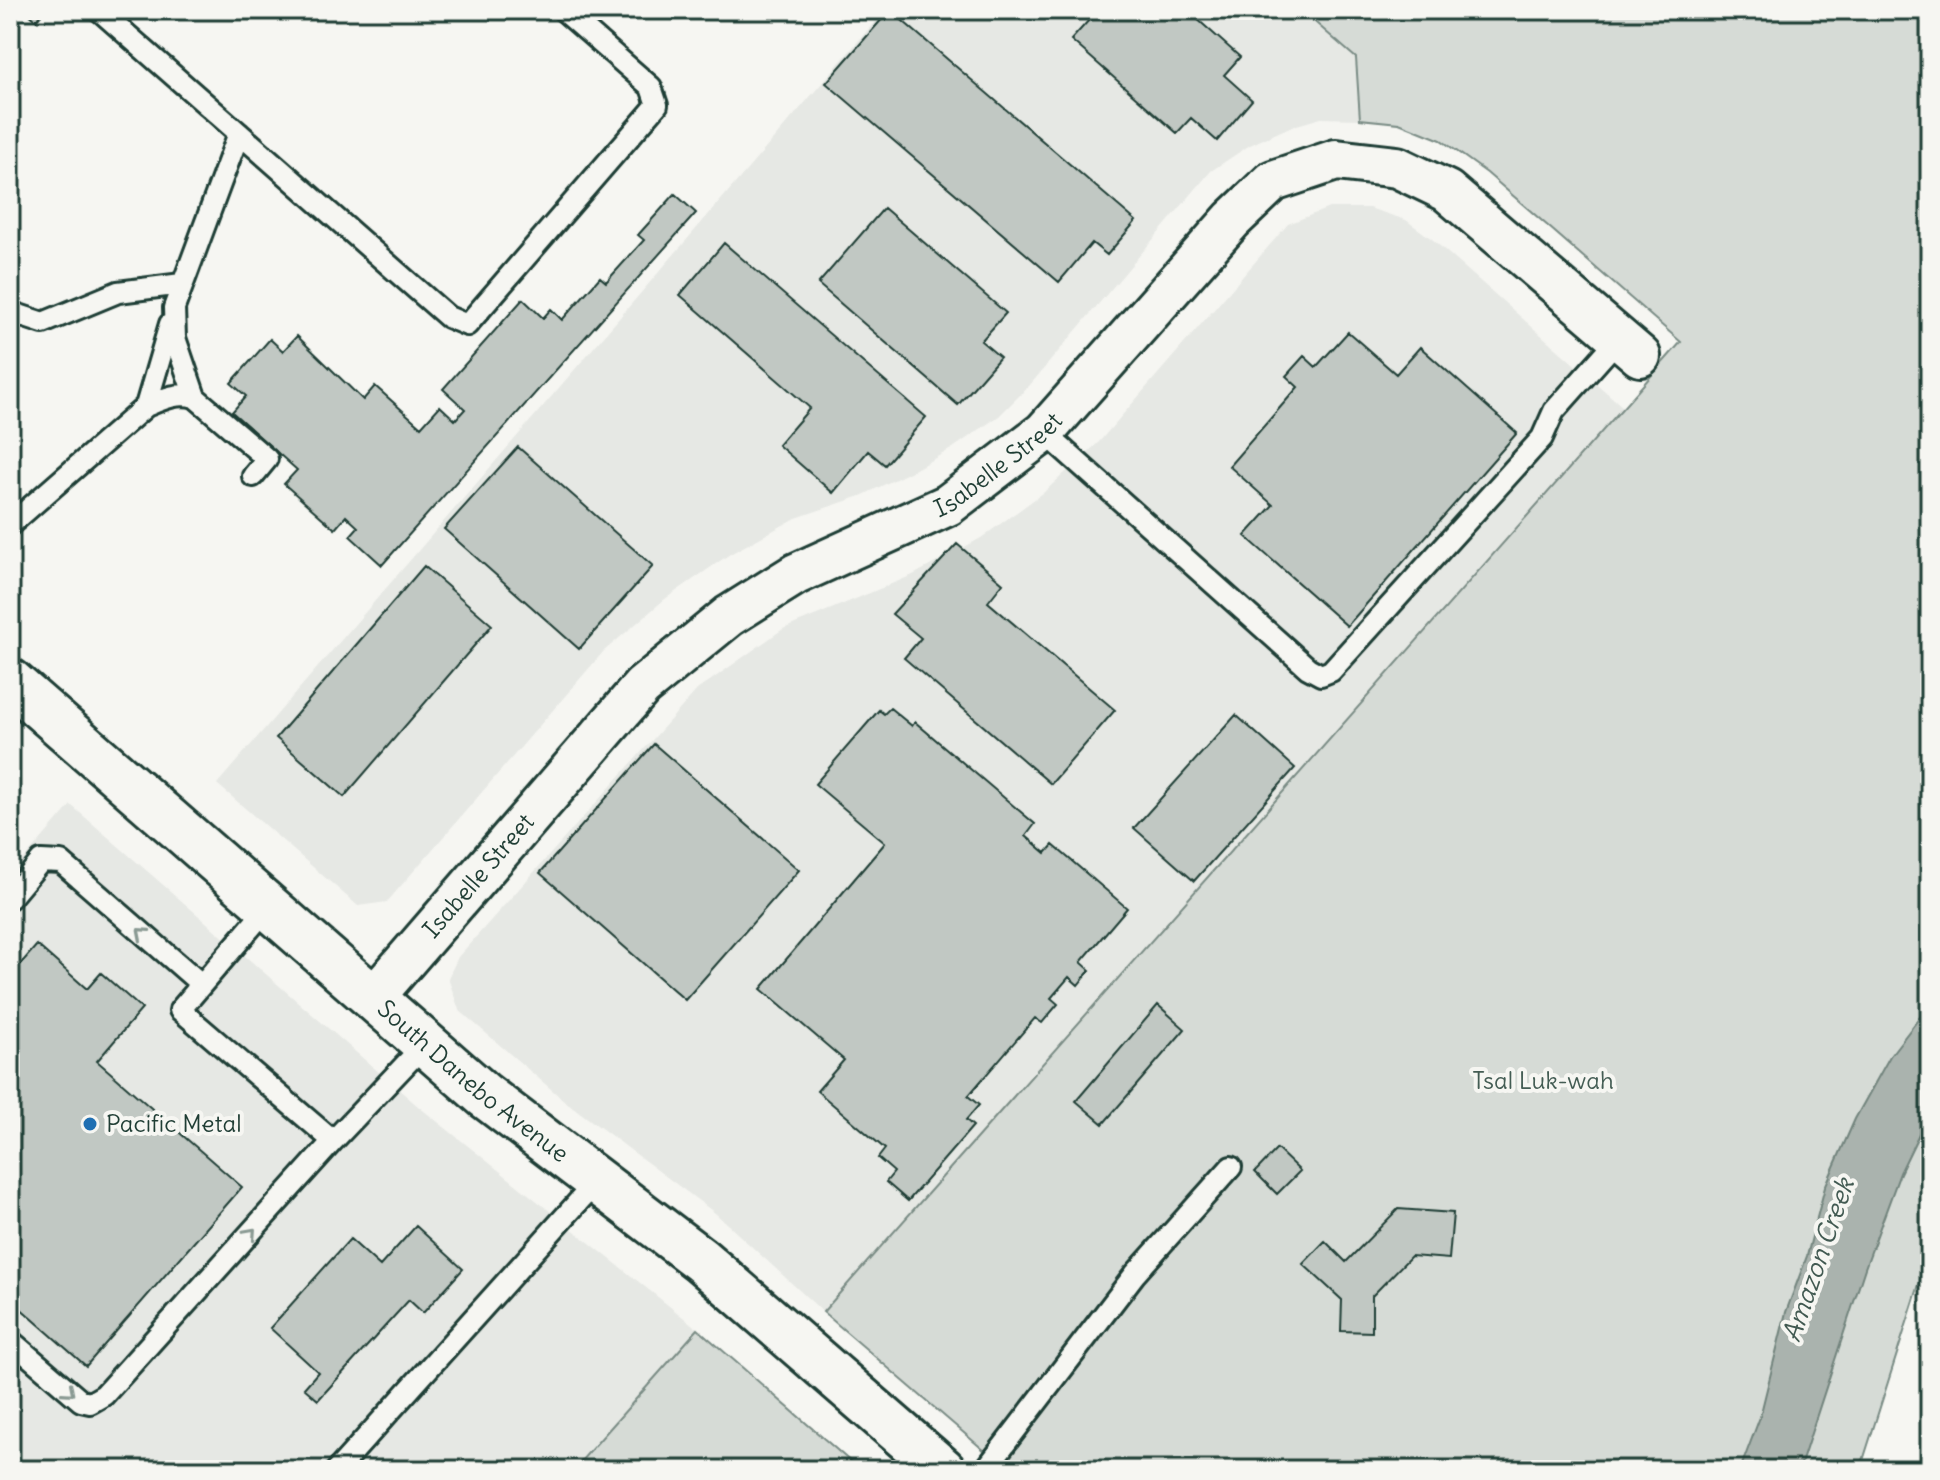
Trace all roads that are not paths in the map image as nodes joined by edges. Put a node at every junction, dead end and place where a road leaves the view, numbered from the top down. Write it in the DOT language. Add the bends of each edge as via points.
graph roads {
  1 [pos="99,10"];
  2 [pos="563,10"];
  3 [pos="239,133"];
  4 [pos="182,284"];
  5 [pos="174,308"];
  6 [pos="10,312"];
  7 [pos="1630,346"];
  8 [pos="195,397"];
  9 [pos="146,406"];
  10 [pos="1044,432"];
  11 [pos="253,476"];
  12 [pos="10,525"];
  13 [pos="10,681"];
  14 [pos="10,898"];
  15 [pos="269,906"];
  16 [pos="201,984"];
  17 [pos="374,997"];
  18 [pos="426,1043"];
  19 [pos="333,1141"];
  20 [pos="1231,1167"];
  21 [pos="597,1181"];
  22 [pos="10,1340"];
  23 [pos="337,1470"];
  24 [pos="943,1470"];
  25 [pos="985,1470"];
  1 -- 3 [label="lane"];
  2 -- 3 [label="lane" via="651,87 657,105 467,325 448,317"];
  3 -- 4 [label="lane"];
  4 -- 5 [label="lane"];
  4 -- 6 [label="lane" via="118,292 43,323"];
  5 -- 8 [label="lane" via="175,338"];
  5 -- 9 [label="lane"];
  7 -- 10 [label="street, Isabelle Street" via="1447,191 1397,167 1336,160 1273,181 1232,220"];
  7 -- 10 [label="lane" via="1554,411 1542,438 1331,671 1321,675"];
  8 -- 9 [label="lane" via="169,396"];
  8 -- 11 [label="lane" via="267,459"];
  9 -- 12 [label="lane"];
  10 -- 17 [label="street, Isabelle Street" via="948,505 796,574 681,654 642,687"];
  13 -- 15 [label="street, South Danebo Avenue"];
  16 -- 14 [label="lane, one-way" via="61,862 41,861"];
  15 -- 16 [label="lane"];
  15 -- 17 [label="street, South Danebo Avenue"];
  16 -- 19 [label="lane" via="180,1010"];
  17 -- 18 [label="street, South Danebo Avenue"];
  18 -- 19 [label="lane"];
  18 -- 21 [label="street, South Danebo Avenue" via="484,1095"];
  22 -- 19 [label="lane, one-way" via="81,1401 90,1403 104,1395"];
  20 -- 25 [label="lane" via="1135,1274"];
  21 -- 23 [label="lane"];
  21 -- 24 [label="street, South Danebo Avenue" via="701,1260"];
}
